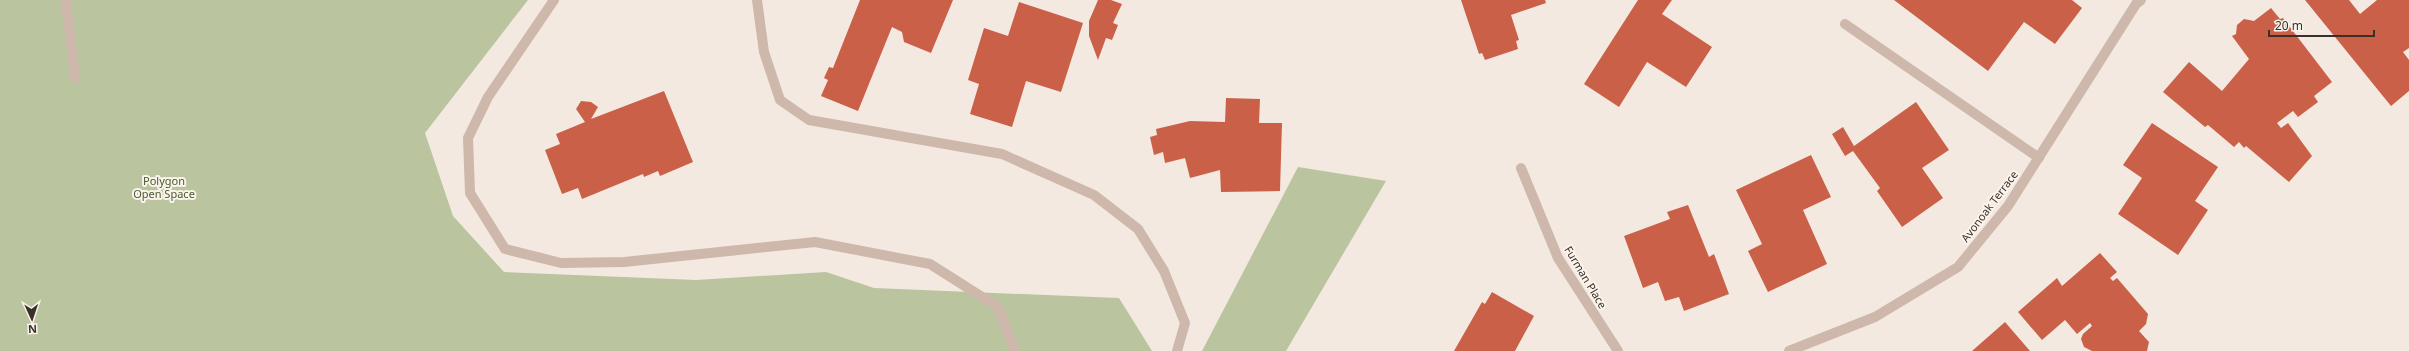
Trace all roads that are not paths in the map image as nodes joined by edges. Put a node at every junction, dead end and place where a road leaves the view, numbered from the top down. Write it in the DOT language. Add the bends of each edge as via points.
graph roads {
  1 [pos="66,0"];
  2 [pos="554,0"];
  3 [pos="757,0"];
  4 [pos="2141,0"];
  5 [pos="1845,24"];
  6 [pos="75,78"];
  7 [pos="2039,158"];
  8 [pos="1521,168"];
  9 [pos="1015,351"];
  10 [pos="1177,351"];
  11 [pos="1618,351"];
  12 [pos="1789,351"];
  1 -- 6 [label="street"];
  2 -- 9 [label="street" via="488,97 468,138 470,193 505,249 561,263 624,262 815,242 930,264 998,307"];
  3 -- 10 [label="street" via="764,52 780,100 809,120 1002,154 1094,195 1138,229 1164,271 1185,323"];
  4 -- 7 [label="street, Avonoak Terrace" via="2136,4"];
  5 -- 7 [label="street"];
  7 -- 12 [label="street, Avonoak Terrace" via="2008,206 1958,267 1875,317"];
  8 -- 11 [label="street, Furman Place" via="1558,258"];
}
